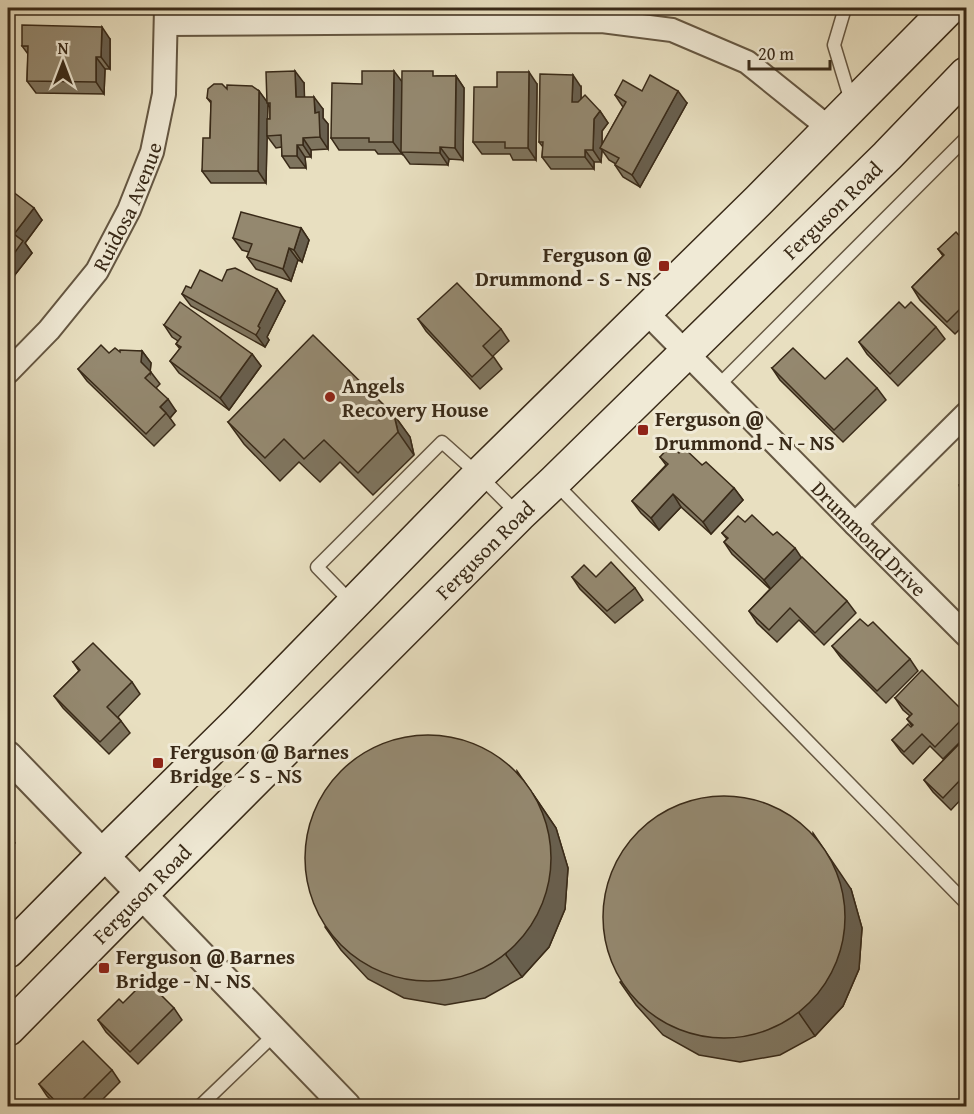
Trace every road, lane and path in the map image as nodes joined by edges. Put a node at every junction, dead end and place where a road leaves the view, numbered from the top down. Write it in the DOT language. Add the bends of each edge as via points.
graph roads {
  1 [pos="845,8"];
  2 [pos="949,8"];
  3 [pos="166,16"];
  4 [pos="966,74"];
  5 [pos="852,105"];
  6 [pos="829,128"];
  7 [pos="966,138"];
  8 [pos="646,312"];
  9 [pos="686,352"];
  10 [pos="8,372"];
  11 [pos="718,386"];
  12 [pos="966,414"];
  13 [pos="479,475"];
  14 [pos="554,482"];
  15 [pos="519,515"];
  16 [pos="855,524"];
  17 [pos="353,604"];
  18 [pos="966,635"];
  19 [pos="8,756"];
  20 [pos="103,855"];
  21 [pos="141,894"];
  22 [pos="966,903"];
  23 [pos="8,951"];
  24 [pos="8,1029"];
  25 [pos="276,1033"];
  26 [pos="200,1107"];
  27 [pos="346,1107"];
  1 -- 5 [label="lane" via="834,45"];
  2 -- 5 [label="main road"];
  3 -- 6 [label="street" via="602,21 672,30 747,62"];
  3 -- 10 [label="street, Ruidosa Avenue" via="164,94 152,152 129,210 97,271"];
  4 -- 9 [label="main road, Ferguson Road"];
  5 -- 6 [label="main road"];
  6 -- 8 [label="main road"];
  7 -- 11 [label="lane"];
  8 -- 9 [label="street, Drummond Drive"];
  8 -- 13 [label="main road"];
  9 -- 11 [label="street, Drummond Drive"];
  9 -- 14 [label="main road, Ferguson Road"];
  11 -- 16 [label="street, Drummond Drive"];
  12 -- 16 [label="street"];
  13 -- 15 [label="lane"];
  13 -- 17 [label="main road"];
  13 -- 17 [label="lane" via="442,442 317,567"];
  14 -- 15 [label="main road, Ferguson Road"];
  14 -- 22 [label="lane"];
  15 -- 21 [label="main road, Ferguson Road"];
  16 -- 18 [label="street, Drummond Drive"];
  17 -- 20 [label="main road"];
  19 -- 20 [label="street"];
  20 -- 21 [label="street"];
  20 -- 23 [label="main road"];
  21 -- 24 [label="main road, Ferguson Road"];
  21 -- 25 [label="street"];
  25 -- 26 [label="lane"];
  25 -- 27 [label="street"];
}
